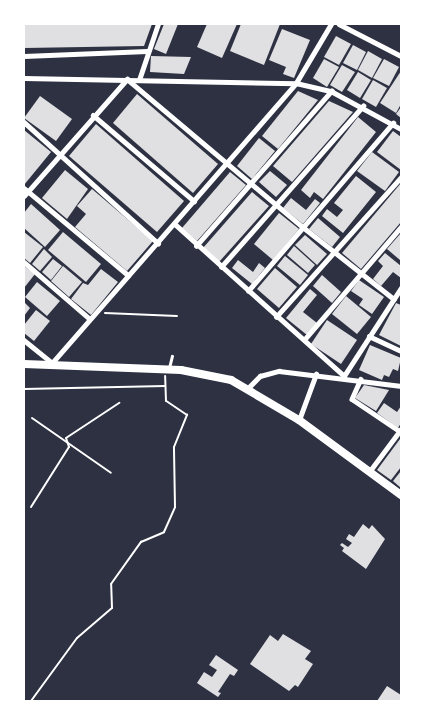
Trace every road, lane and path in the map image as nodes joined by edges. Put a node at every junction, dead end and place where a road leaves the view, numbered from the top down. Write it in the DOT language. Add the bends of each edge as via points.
graph roads {
  1 [pos="158,24"];
  2 [pos="330,24"];
  3 [pos="339,24"];
  4 [pos="147,50"];
  5 [pos="24,56"];
  6 [pos="401,56"];
  7 [pos="24,78"];
  8 [pos="127,79"];
  9 [pos="139,80"];
  10 [pos="296,82"];
  11 [pos="331,91"];
  12 [pos="363,106"];
  13 [pos="93,115"];
  14 [pos="24,122"];
  15 [pos="393,124"];
  16 [pos="401,129"];
  17 [pos="60,152"];
  18 [pos="228,163"];
  19 [pos="401,177"];
  20 [pos="252,183"];
  21 [pos="26,190"];
  22 [pos="24,196"];
  23 [pos="194,202"];
  24 [pos="277,205"];
  25 [pos="176,225"];
  26 [pos="302,227"];
  27 [pos="401,227"];
  28 [pos="158,244"];
  29 [pos="196,246"];
  30 [pos="336,252"];
  31 [pos="24,262"];
  32 [pos="221,267"];
  33 [pos="361,274"];
  34 [pos="128,275"];
  35 [pos="401,288"];
  36 [pos="248,292"];
  37 [pos="394,299"];
  38 [pos="98,309"];
  39 [pos="177,316"];
  40 [pos="276,317"];
  41 [pos="90,319"];
  42 [pos="369,336"];
  43 [pos="24,340"];
  44 [pos="304,340"];
  45 [pos="401,351"];
  46 [pos="172,356"];
  47 [pos="52,363"];
  48 [pos="24,364"];
  49 [pos="167,369"];
  50 [pos="316,374"];
  51 [pos="344,376"];
  52 [pos="361,379"];
  53 [pos="166,386"];
  54 [pos="401,386"];
  55 [pos="248,388"];
  56 [pos="24,389"];
  57 [pos="119,403"];
  58 [pos="32,418"];
  59 [pos="299,420"];
  60 [pos="401,431"];
  61 [pos="68,443"];
  62 [pos="369,472"];
  63 [pos="112,473"];
  64 [pos="401,495"];
  65 [pos="31,507"];
  66 [pos="31,701"];
  1 -- 4 [label="street"];
  2 -- 10 [label="street"];
  3 -- 6 [label="street"];
  4 -- 5 [label="street"];
  4 -- 9 [label="street"];
  7 -- 8 [label="street"];
  8 -- 9 [label="street"];
  8 -- 13 [label="street"];
  8 -- 18 [label="street"];
  9 -- 10 [label="street"];
  10 -- 11 [label="street"];
  10 -- 18 [label="street"];
  11 -- 12 [label="street"];
  11 -- 20 [label="street"];
  12 -- 15 [label="street"];
  12 -- 24 [label="street"];
  13 -- 17 [label="street"];
  13 -- 23 [label="street"];
  14 -- 17 [label="street"];
  15 -- 16 [label="street"];
  15 -- 26 [label="street"];
  17 -- 21 [label="street"];
  17 -- 28 [label="street"];
  18 -- 20 [label="street"];
  18 -- 23 [label="street"];
  19 -- 30 [label="street"];
  20 -- 24 [label="street"];
  20 -- 29 [label="street"];
  21 -- 22 [label="street"];
  21 -- 34 [label="street"];
  23 -- 25 [label="street"];
  24 -- 26 [label="street"];
  24 -- 32 [label="street"];
  25 -- 28 [label="street"];
  25 -- 29 [label="street"];
  26 -- 30 [label="street"];
  26 -- 36 [label="street"];
  27 -- 33 [label="street"];
  28 -- 34 [label="street"];
  29 -- 32 [label="street"];
  30 -- 33 [label="street"];
  30 -- 40 [label="street"];
  31 -- 41 [label="street"];
  32 -- 36 [label="street"];
  33 -- 37 [label="street"];
  33 -- 44 [label="street"];
  34 -- 38 [label="street"];
  35 -- 37 [label="street"];
  36 -- 40 [label="street"];
  37 -- 42 [label="street"];
  38 -- 39 [label="path" via="106,314"];
  38 -- 41 [label="street"];
  40 -- 44 [label="street"];
  41 -- 47 [label="street"];
  42 -- 45 [label="street"];
  42 -- 51 [label="street"];
  43 -- 47 [label="street"];
  44 -- 51 [label="street"];
  46 -- 49 [label="lane"];
  47 -- 48 [label="main road"];
  47 -- 49 [label="main road"];
  49 -- 53 [label="path"];
  49 -- 55 [label="main road" via="210,374"];
  50 -- 51 [label="street"];
  50 -- 55 [label="street" via="279,371 260,376"];
  50 -- 59 [label="street"];
  51 -- 52 [label="street"];
  52 -- 54 [label="street"];
  52 -- 60 [label="street" via="352,399"];
  53 -- 56 [label="path"];
  53 -- 66 [label="path" via="166,401 187,415 174,447 174,507 164,532 141,542 111,584 112,608 77,638"];
  55 -- 59 [label="main road"];
  57 -- 61 [label="path" via="66,438"];
  58 -- 61 [label="path"];
  59 -- 62 [label="main road"];
  60 -- 62 [label="street"];
  61 -- 63 [label="path"];
  61 -- 65 [label="path" via="69,447"];
  62 -- 64 [label="main road"];
}
